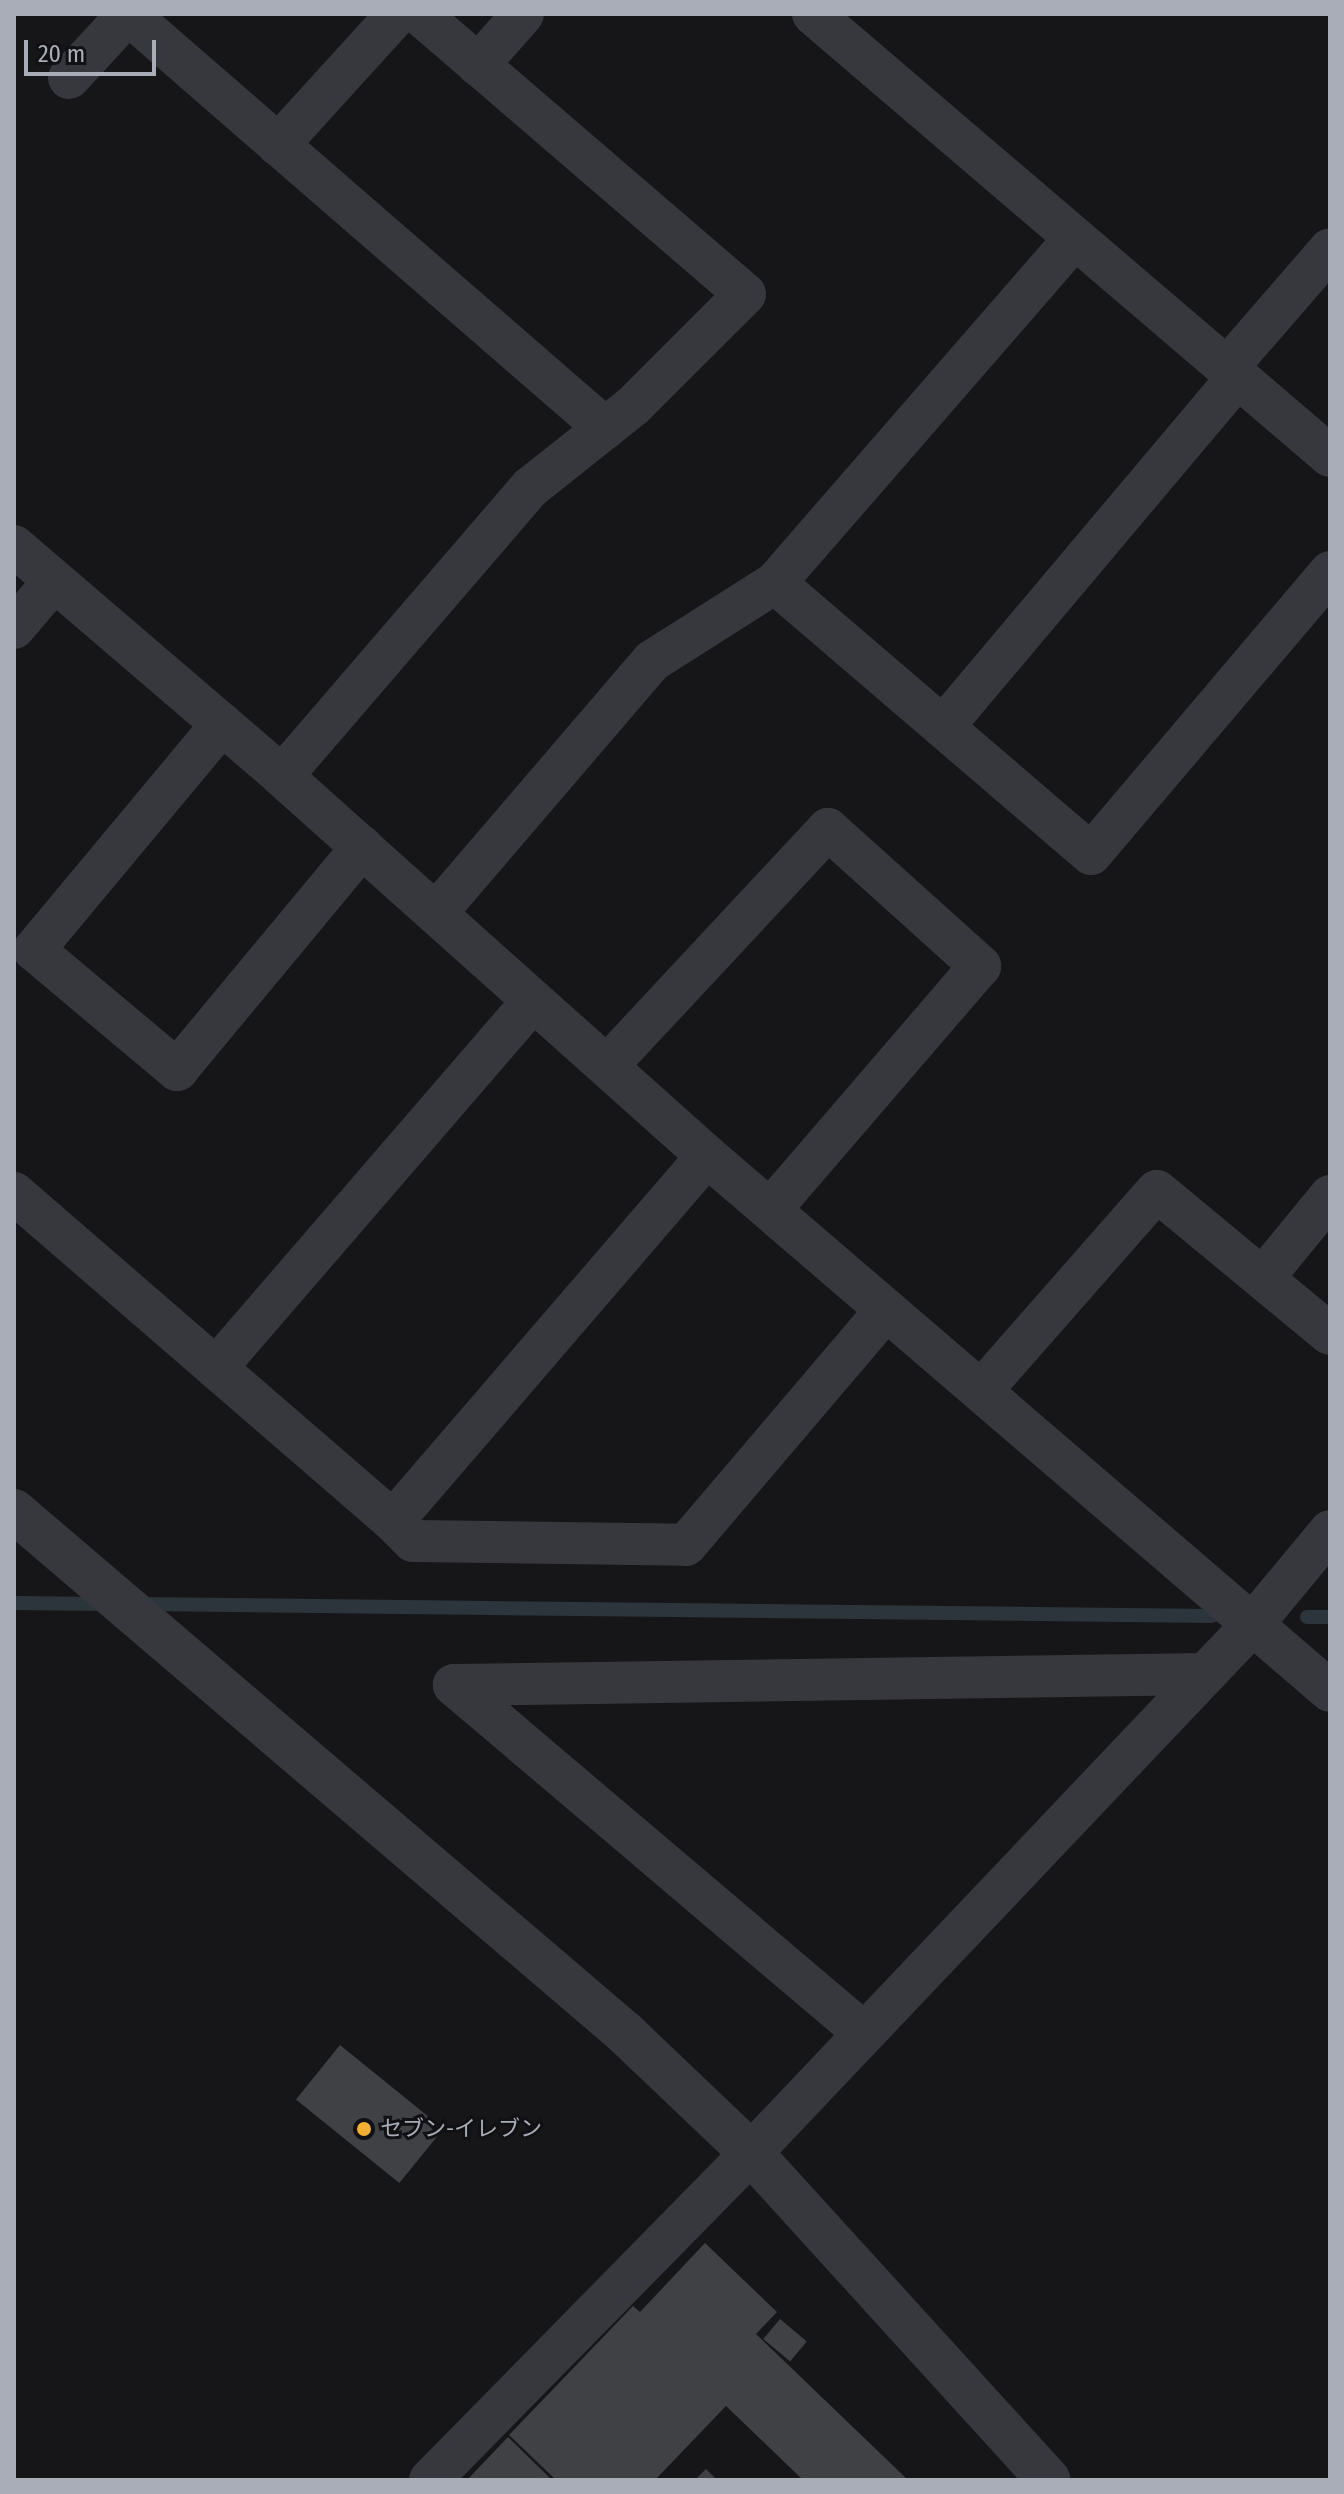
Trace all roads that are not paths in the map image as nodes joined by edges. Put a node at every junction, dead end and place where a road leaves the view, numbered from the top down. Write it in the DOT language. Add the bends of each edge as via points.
graph roads {
  1 [pos="128,14"];
  2 [pos="397,14"];
  3 [pos="419,14"];
  4 [pos="523,14"];
  5 [pos="813,14"];
  6 [pos="478,65"];
  7 [pos="69,78"];
  8 [pos="278,145"];
  9 [pos="1075,238"];
  10 [pos="1330,249"];
  11 [pos="1232,372"];
  12 [pos="605,428"];
  13 [pos="1330,456"];
  14 [pos="14,546"];
  15 [pos="1330,572"];
  16 [pos="54,581"];
  17 [pos="775,583"];
  18 [pos="14,628"];
  19 [pos="222,724"];
  20 [pos="943,727"];
  21 [pos="282,776"];
  22 [pos="362,847"];
  23 [pos="436,913"];
  24 [pos="533,1001"];
  25 [pos="607,1066"];
  26 [pos="707,1156"];
  27 [pos="14,1193"];
  28 [pos="1330,1196"];
  29 [pos="770,1210"];
  30 [pos="1263,1278"];
  31 [pos="886,1310"];
  32 [pos="1330,1334"];
  33 [pos="216,1368"];
  34 [pos="981,1391"];
  35 [pos="14,1511"];
  36 [pos="393,1521"];
  37 [pos="1330,1531"];
  38 [pos="1252,1625"];
  39 [pos="1206,1674"];
  40 [pos="1330,1691"];
  41 [pos="864,2033"];
  42 [pos="751,2153"];
  43 [pos="430,2480"];
  44 [pos="1049,2480"];
  1 -- 7 [label="street"];
  1 -- 8 [label="street"];
  2 -- 8 [label="street"];
  3 -- 6 [label="street"];
  4 -- 6 [label="street"];
  5 -- 9 [label="street"];
  6 -- 12 [label="street" via="745,294"];
  8 -- 12 [label="street"];
  9 -- 11 [label="street"];
  9 -- 17 [label="street"];
  10 -- 11 [label="street"];
  11 -- 13 [label="street"];
  11 -- 20 [label="street"];
  12 -- 21 [label="street" via="531,487"];
  14 -- 16 [label="street"];
  15 -- 20 [label="street" via="1091,854"];
  16 -- 18 [label="street"];
  16 -- 19 [label="street"];
  17 -- 20 [label="street"];
  17 -- 23 [label="street" via="652,661"];
  19 -- 21 [label="street"];
  19 -- 22 [label="street" via="34,950 177,1070"];
  21 -- 22 [label="street"];
  22 -- 23 [label="street"];
  23 -- 24 [label="street"];
  24 -- 25 [label="street"];
  24 -- 33 [label="street"];
  25 -- 26 [label="street"];
  25 -- 29 [label="street" via="828,829 980,966"];
  26 -- 29 [label="street"];
  26 -- 36 [label="street"];
  27 -- 33 [label="street"];
  28 -- 30 [label="street"];
  29 -- 31 [label="street"];
  30 -- 32 [label="street"];
  30 -- 34 [label="street" via="1157,1191"];
  31 -- 34 [label="street"];
  31 -- 36 [label="street" via="686,1545 413,1541"];
  33 -- 36 [label="street"];
  34 -- 38 [label="street"];
  35 -- 42 [label="street" via="498,1922"];
  37 -- 38 [label="street"];
  38 -- 39 [label="street"];
  38 -- 40 [label="street"];
  39 -- 41 [label="street"];
  39 -- 41 [label="street" via="454,1685"];
  41 -- 42 [label="street"];
  42 -- 43 [label="street"];
  42 -- 44 [label="street"];
}
